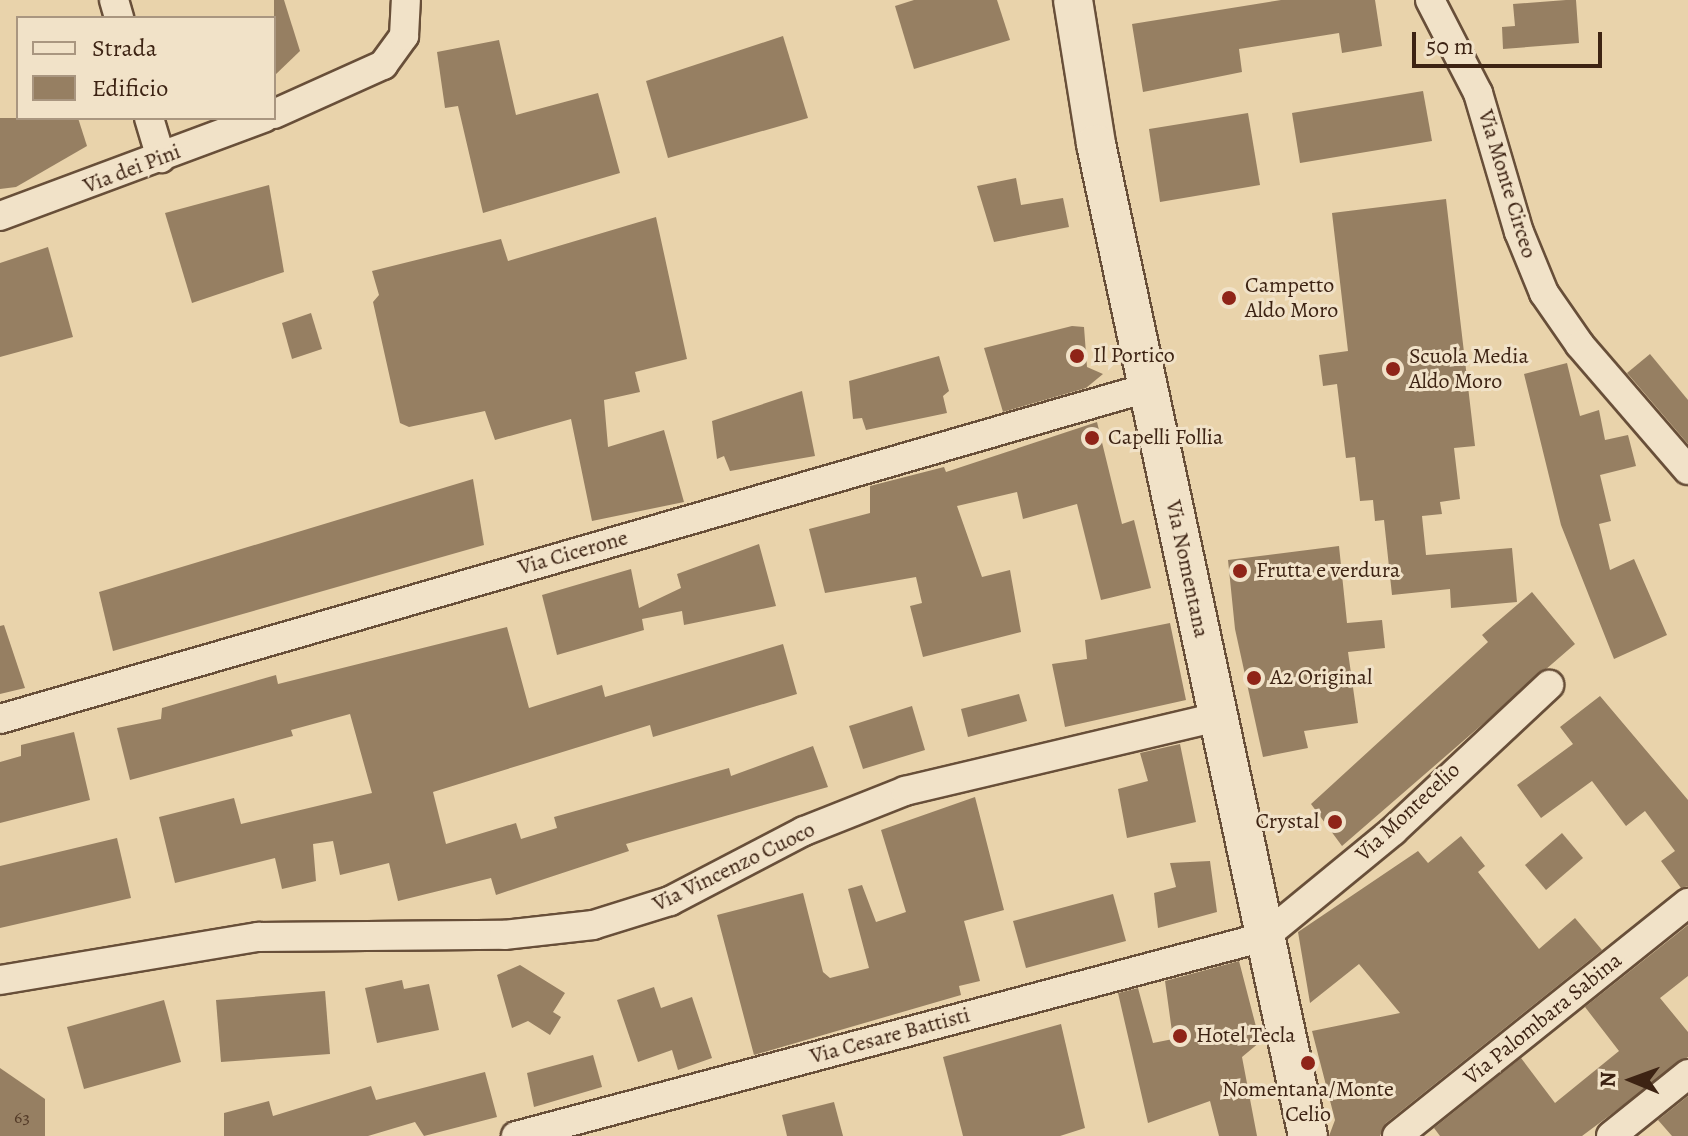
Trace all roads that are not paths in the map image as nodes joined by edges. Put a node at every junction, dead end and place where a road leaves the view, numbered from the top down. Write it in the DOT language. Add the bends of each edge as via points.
graph roads {
  1 [pos="406,0"];
  2 [pos="1073,0"];
  3 [pos="1430,0"];
  4 [pos="276,113"];
  5 [pos="150,120"];
  6 [pos="259,120"];
  7 [pos="161,158"];
  8 [pos="0,216"];
  9 [pos="1147,388"];
  10 [pos="1688,470"];
  11 [pos="1549,685"];
  12 [pos="1219,717"];
  13 [pos="0,719"];
  14 [pos="1688,903"];
  15 [pos="1264,937"];
  16 [pos="0,980"];
  17 [pos="1688,1074"];
  18 [pos="516,1136"];
  19 [pos="1308,1136"];
  20 [pos="1397,1136"];
  21 [pos="1611,1136"];
  1 -- 4 [label="street" via="404,36 383,65"];
  2 -- 9 [label="street, Via Nomentana"];
  3 -- 10 [label="street, Via Monte Circeo" via="1478,93 1519,232 1544,293 1580,345"];
  5 -- 7 [label="street"];
  6 -- 7 [label="street, Via dei Pini"];
  7 -- 8 [label="street, Via dei Pini"];
  9 -- 12 [label="street, Via Nomentana"];
  9 -- 13 [label="street, Via Cicerone"];
  11 -- 15 [label="street, Via Montecelio" via="1393,831"];
  12 -- 15 [label="street, Via Nomentana"];
  12 -- 16 [label="street, Via Vincenzo Cuoco" via="905,791 804,831 670,901 593,925 513,934 258,937"];
  14 -- 20 [label="street, Via Palombara Sabina"];
  15 -- 18 [label="street, Via Cesare Battisti"];
  15 -- 19 [label="street, Via Nomentana"];
  17 -- 21 [label="street"];
}
